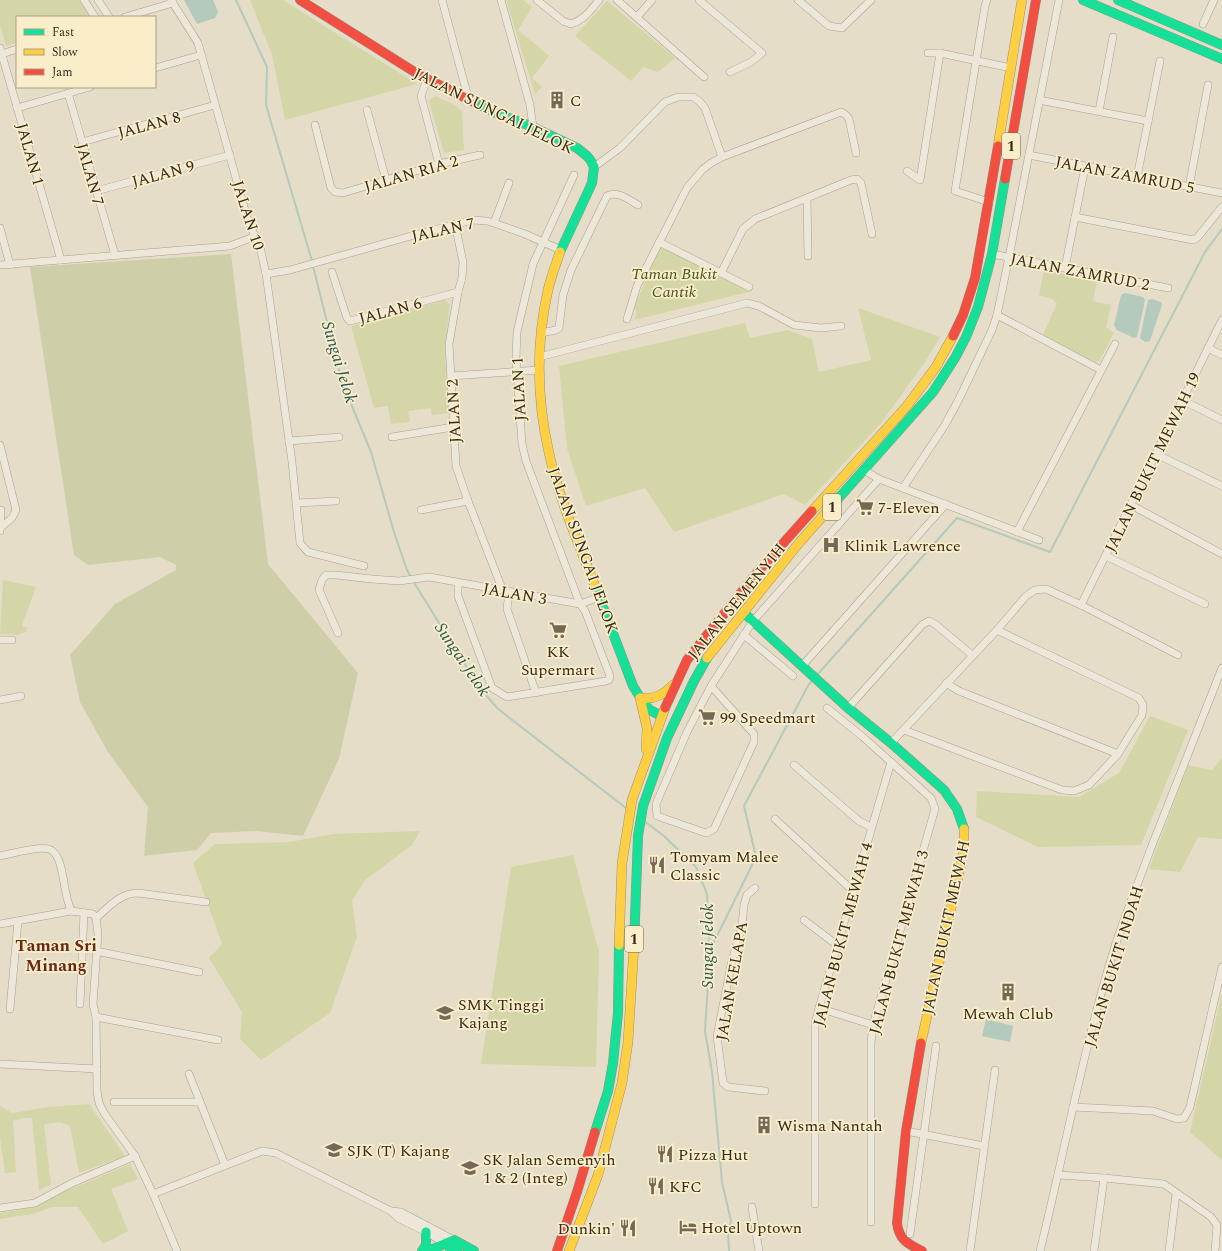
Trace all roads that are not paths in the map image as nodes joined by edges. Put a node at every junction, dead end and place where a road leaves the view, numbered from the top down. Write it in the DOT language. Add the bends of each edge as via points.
graph roads {
  1 [pos="84,0"];
  2 [pos="98,0"];
  3 [pos="300,0"];
  4 [pos="442,0"];
  5 [pos="501,0"];
  6 [pos="537,0"];
  7 [pos="599,0"];
  8 [pos="617,0"];
  9 [pos="652,0"];
  10 [pos="798,0"];
  11 [pos="871,0"];
  12 [pos="987,0"];
  13 [pos="1022,0"];
  14 [pos="1027,0"];
  15 [pos="1036,0"];
  16 [pos="1042,0"];
  17 [pos="1059,0"];
  18 [pos="1084,0"];
  19 [pos="1118,0"];
  20 [pos="1214,0"];
  21 [pos="172,1"];
  22 [pos="704,1"];
  23 [pos="94,16"];
  24 [pos="108,16"];
  25 [pos="128,16"];
  26 [pos="637,17"];
  27 [pos="1032,21"];
  28 [pos="1203,24"];
  29 [pos="1113,37"];
  30 [pos="1222,45"];
  31 [pos="1014,48"];
  32 [pos="16,49"];
  33 [pos="1,51"];
  34 [pos="928,53"];
  35 [pos="940,54"];
  36 [pos="201,55"];
  37 [pos="1222,59"];
  38 [pos="976,61"];
  39 [pos="1160,61"];
  40 [pos="156,68"];
  41 [pos="1011,68"];
  42 [pos="730,72"];
  43 [pos="704,77"];
  44 [pos="427,79"];
  45 [pos="1208,85"];
  46 [pos="86,88"];
  47 [pos="68,93"];
  48 [pos="1040,100"];
  49 [pos="469,101"];
  50 [pos="215,105"];
  51 [pos="17,108"];
  52 [pos="367,110"];
  53 [pos="1099,111"];
  54 [pos="1148,121"];
  55 [pos="315,125"];
  56 [pos="533,127"];
  57 [pos="82,142"];
  58 [pos="856,153"];
  59 [pos="480,154"];
  60 [pos="230,155"];
  61 [pos="1029,155"];
  62 [pos="722,157"];
  63 [pos="439,164"];
  64 [pos="594,167"];
  65 [pos="1085,167"];
  66 [pos="907,171"];
  67 [pos="574,175"];
  68 [pos="1137,177"];
  69 [pos="386,180"];
  70 [pos="509,183"];
  71 [pos="1189,187"];
  72 [pos="96,191"];
  73 [pos="1222,193"];
  74 [pos="808,198"];
  75 [pos="989,202"];
  76 [pos="638,205"];
  77 [pos="1222,207"];
  78 [pos="1075,217"];
  79 [pos="494,223"];
  80 [pos="455,224"];
  81 [pos="0,228"];
  82 [pos="872,234"];
  83 [pos="256,236"];
  84 [pos="543,241"];
  85 [pos="659,242"];
  86 [pos="561,250"];
  87 [pos="992,254"];
  88 [pos="115,255"];
  89 [pos="808,256"];
  90 [pos="1009,257"];
  91 [pos="61,260"];
  92 [pos="0,265"];
  93 [pos="10,265"];
  94 [pos="1065,268"];
  95 [pos="332,272"];
  96 [pos="721,273"];
  97 [pos="266,274"];
  98 [pos="749,287"];
  99 [pos="1168,288"];
  100 [pos="458,292"];
  101 [pos="996,315"];
  102 [pos="627,319"];
  103 [pos="1222,320"];
  104 [pos="841,326"];
  105 [pos="540,333"];
  106 [pos="1115,344"];
  107 [pos="1208,348"];
  108 [pos="1222,355"];
  109 [pos="539,357"];
  110 [pos="539,370"];
  111 [pos="1101,370"];
  112 [pos="517,372"];
  113 [pos="451,376"];
  114 [pos="1182,400"];
  115 [pos="1222,420"];
  116 [pos="453,427"];
  117 [pos="338,437"];
  118 [pos="392,437"];
  119 [pos="289,441"];
  120 [pos="0,445"];
  121 [pos="1156,454"];
  122 [pos="864,470"];
  123 [pos="879,479"];
  124 [pos="1222,486"];
  125 [pos="903,488"];
  126 [pos="336,501"];
  127 [pos="468,501"];
  128 [pos="297,503"];
  129 [pos="946,504"];
  130 [pos="1131,505"];
  131 [pos="1,510"];
  132 [pos="422,510"];
  133 [pos="0,528"];
  134 [pos="0,532"];
  135 [pos="1017,532"];
  136 [pos="1039,540"];
  137 [pos="1222,554"];
  138 [pos="1106,556"];
  139 [pos="364,566"];
  140 [pos="761,568"];
  141 [pos="458,583"];
  142 [pos="506,591"];
  143 [pos="600,597"];
  144 [pos="580,604"];
  145 [pos="1205,604"];
  146 [pos="1081,605"];
  147 [pos="744,613"];
  148 [pos="753,621"];
  149 [pos="717,622"];
  150 [pos="997,630"];
  151 [pos="338,633"];
  152 [pos="744,635"];
  153 [pos="0,640"];
  154 [pos="12,640"];
  155 [pos="1178,654"];
  156 [pos="972,655"];
  157 [pos="1222,668"];
  158 [pos="805,669"];
  159 [pos="793,676"];
  160 [pos="677,680"];
  161 [pos="694,680"];
  162 [pos="946,683"];
  163 [pos="711,686"];
  164 [pos="536,693"];
  165 [pos="21,696"];
  166 [pos="640,698"];
  167 [pos="0,700"];
  168 [pos="828,708"];
  169 [pos="848,708"];
  170 [pos="661,716"];
  171 [pos="871,728"];
  172 [pos="904,730"];
  173 [pos="863,737"];
  174 [pos="892,744"];
  175 [pos="1118,754"];
  176 [pos="645,760"];
  177 [pos="891,762"];
  178 [pos="794,765"];
  179 [pos="649,789"];
  180 [pos="775,819"];
  181 [pos="871,827"];
  182 [pos="638,837"];
  183 [pos="0,856"];
  184 [pos="755,888"];
  185 [pos="853,892"];
  186 [pos="620,893"];
  187 [pos="206,902"];
  188 [pos="71,911"];
  189 [pos="84,913"];
  190 [pos="94,916"];
  191 [pos="18,920"];
  192 [pos="804,920"];
  193 [pos="0,924"];
  194 [pos="837,945"];
  195 [pos="96,951"];
  196 [pos="1222,967"];
  197 [pos="633,969"];
  198 [pos="199,972"];
  199 [pos="80,1004"];
  200 [pos="818,1008"];
  201 [pos="10,1009"];
  202 [pos="96,1017"];
  203 [pos="873,1025"];
  204 [pos="218,1040"];
  205 [pos="936,1046"];
  206 [pos="0,1064"];
  207 [pos="97,1068"];
  208 [pos="995,1070"];
  209 [pos="189,1074"];
  210 [pos="765,1091"];
  211 [pos="114,1102"];
  212 [pos="200,1102"];
  213 [pos="1073,1107"];
  214 [pos="906,1131"];
  215 [pos="924,1134"];
  216 [pos="984,1146"];
  217 [pos="135,1156"];
  218 [pos="225,1165"];
  219 [pos="598,1175"];
  220 [pos="1059,1175"];
  221 [pos="1104,1178"];
  222 [pos="153,1194"];
  223 [pos="1176,1194"];
  224 [pos="815,1204"];
  225 [pos="752,1207"];
  226 [pos="0,1208"];
  227 [pos="391,1211"];
  228 [pos="872,1222"];
  229 [pos="426,1232"];
  230 [pos="910,1234"];
  231 [pos="454,1247"];
  232 [pos="177,1251"];
  233 [pos="422,1251"];
  234 [pos="428,1251"];
  235 [pos="474,1251"];
  236 [pos="558,1251"];
  237 [pos="569,1251"];
  238 [pos="577,1251"];
  239 [pos="759,1251"];
  240 [pos="922,1251"];
  241 [pos="970,1251"];
  242 [pos="1040,1251"];
  243 [pos="1094,1251"];
  244 [pos="1169,1251"];
  245 [pos="1215,1251"];
  1 -- 23 [label="street"];
  2 -- 24 [label="street"];
  3 -- 44 [label="main road, JALAN SUNGAI JELOK"];
  4 -- 49 [label="street"];
  5 -- 56 [label="street" via="530,104"];
  6 -- 7 [label="street" via="563,21 571,24 585,17"];
  8 -- 26 [label="street"];
  9 -- 26 [label="street"];
  10 -- 11 [label="street" via="829,26 842,28"];
  12 -- 38 [label="street"];
  13 -- 31 [label="main road, JALAN SEMENYIH / 1"];
  14 -- 31 [label="main road" via="1022,31"];
  15 -- 27 [label="main road, JALAN SEMENYIH / 1"];
  16 -- 27 [label="main road"];
  17 -- 48 [label="street"];
  18 -- 37 [label="main road"];
  19 -- 30 [label="main road"];
  20 -- 28 [label="street"];
  21 -- 25 [label="street"];
  21 -- 36 [label="street, JALAN 10" via="198,43"];
  22 -- 42 [label="street" via="762,53 751,62"];
  26 -- 43 [label="street"];
  27 -- 87 [label="main road, JALAN SEMENYIH / 1"];
  29 -- 53 [label="street"];
  31 -- 41 [label="main road, JALAN SEMENYIH / 1"];
  32 -- 33 [label="street"];
  33 -- 51 [label="street, JALAN 1"];
  34 -- 35 [label="street"];
  35 -- 38 [label="street"];
  35 -- 66 [label="street" via="920,180"];
  36 -- 40 [label="street"];
  36 -- 50 [label="street, JALAN 10"];
  38 -- 41 [label="street"];
  38 -- 75 [label="street" via="955,191"];
  39 -- 54 [label="street"];
  41 -- 75 [label="main road, JALAN SEMENYIH / 1"];
  44 -- 49 [label="main road, JALAN SUNGAI JELOK"];
  44 -- 63 [label="street" via="421,96"];
  45 -- 71 [label="street"];
  46 -- 47 [label="street"];
  47 -- 51 [label="street"];
  47 -- 57 [label="street, JALAN 7"];
  48 -- 53 [label="street"];
  48 -- 61 [label="street"];
  49 -- 56 [label="main road, JALAN SUNGAI JELOK"];
  50 -- 57 [label="street, JALAN 8"];
  50 -- 60 [label="street, JALAN 10"];
  51 -- 91 [label="street, JALAN 1"];
  52 -- 69 [label="street"];
  53 -- 54 [label="street"];
  54 -- 68 [label="street"];
  55 -- 69 [label="street, JALAN RIA 2" via="331,188 335,192 343,193"];
  56 -- 64 [label="main road, JALAN SUNGAI JELOK" via="577,148 587,156"];
  57 -- 72 [label="street, JALAN 7"];
  58 -- 62 [label="street" via="849,119 841,112"];
  59 -- 63 [label="street, JALAN RIA 2"];
  60 -- 72 [label="street, JALAN 9"];
  60 -- 83 [label="street, JALAN 10" via="248,221"];
  61 -- 65 [label="street, JALAN ZAMRUD 5"];
  61 -- 90 [label="street"];
  62 -- 64 [label="street" via="705,108 693,97 678,97 665,102 620,148"];
  62 -- 85 [label="street" via="702,170 687,188"];
  63 -- 69 [label="street, JALAN RIA 2"];
  64 -- 86 [label="main road, JALAN SUNGAI JELOK" via="592,183"];
  65 -- 68 [label="street, JALAN ZAMRUD 5"];
  65 -- 78 [label="street"];
  67 -- 84 [label="street, JALAN 1"];
  68 -- 71 [label="street, JALAN ZAMRUD 5"];
  70 -- 79 [label="street"];
  71 -- 73 [label="street, JALAN ZAMRUD 5"];
  72 -- 88 [label="street, JALAN 7"];
  74 -- 82 [label="street" via="857,179 861,183"];
  74 -- 89 [label="street"];
  74 -- 96 [label="street" via="755,219 743,229"];
  75 -- 140 [label="main road, JALAN SEMENYIH / 1" via="975,278 963,315 936,367 907,406"];
  76 -- 105 [label="street" via="616,193 607,196 571,270 559,328"];
  77 -- 78 [label="street" via="1193,240"];
  78 -- 94 [label="street"];
  79 -- 80 [label="street, JALAN 7" via="472,220"];
  79 -- 84 [label="street, JALAN 7"];
  80 -- 97 [label="street, JALAN 7" via="290,270"];
  80 -- 100 [label="street, JALAN 2" via="463,262"];
  81 -- 93 [label="street"];
  83 -- 88 [label="street" via="230,246"];
  83 -- 97 [label="street, JALAN 10"];
  84 -- 86 [label="street, JALAN 7"];
  84 -- 112 [label="street, JALAN 1" via="533,264 518,326"];
  85 -- 96 [label="street"];
  85 -- 102 [label="street" via="637,286"];
  86 -- 105 [label="main road, JALAN SUNGAI JELOK" via="548,289"];
  87 -- 90 [label="street, JALAN ZAMRUD 2"];
  87 -- 122 [label="main road, JALAN SEMENYIH / 1" via="978,307 955,358 933,392"];
  88 -- 91 [label="street"];
  90 -- 94 [label="street, JALAN ZAMRUD 2"];
  90 -- 101 [label="street"];
  91 -- 93 [label="street"];
  92 -- 93 [label="street"];
  94 -- 99 [label="street, JALAN ZAMRUD 2"];
  95 -- 100 [label="street, JALAN 6" via="346,318 350,321"];
  96 -- 98 [label="street"];
  97 -- 119 [label="street, JALAN 10"];
  100 -- 113 [label="street, JALAN 2" via="449,344"];
  101 -- 111 [label="street"];
  101 -- 125 [label="street" via="992,330 959,399"];
  103 -- 107 [label="street, JALAN BUKIT MEWAH 19"];
  104 -- 109 [label="street" via="821,328 794,325 759,306 747,303"];
  105 -- 109 [label="main road, JALAN SUNGAI JELOK"];
  106 -- 111 [label="street"];
  107 -- 108 [label="street"];
  107 -- 114 [label="street, JALAN BUKIT MEWAH 19"];
  109 -- 110 [label="main road, JALAN SUNGAI JELOK"];
  110 -- 112 [label="street"];
  110 -- 143 [label="main road, JALAN SUNGAI JELOK" via="549,453 563,502"];
  111 -- 135 [label="street"];
  112 -- 113 [label="street"];
  112 -- 144 [label="street, JALAN 1" via="522,444 526,461"];
  113 -- 116 [label="street, JALAN 2"];
  114 -- 115 [label="street"];
  114 -- 121 [label="street, JALAN BUKIT MEWAH 19"];
  116 -- 118 [label="street"];
  116 -- 127 [label="street, JALAN 2" via="456,466"];
  117 -- 119 [label="street"];
  119 -- 128 [label="street, JALAN 10"];
  120 -- 133 [label="street" via="16,510 12,518"];
  121 -- 124 [label="street"];
  121 -- 130 [label="street, JALAN BUKIT MEWAH 19"];
  122 -- 123 [label="street"];
  122 -- 147 [label="main road, JALAN SEMENYIH / 1" via="799,543"];
  123 -- 125 [label="street"];
  123 -- 148 [label="street"];
  125 -- 129 [label="street"];
  126 -- 128 [label="street"];
  127 -- 132 [label="street"];
  127 -- 142 [label="street, JALAN 2"];
  128 -- 139 [label="street, JALAN 10" via="300,543 308,552"];
  129 -- 135 [label="street"];
  129 -- 158 [label="street"];
  130 -- 137 [label="street"];
  130 -- 138 [label="street, JALAN BUKIT MEWAH 19"];
  131 -- 133 [label="street"];
  133 -- 134 [label="street"];
  135 -- 136 [label="street"];
  138 -- 145 [label="street"];
  138 -- 146 [label="street, JALAN BUKIT MEWAH 19"];
  140 -- 147 [label="main road" via="742,601"];
  140 -- 149 [label="main road, JALAN SEMENYIH / 1"];
  141 -- 142 [label="street, JALAN 3"];
  141 -- 151 [label="street, JALAN 3" via="429,577 399,581 326,575 319,590"];
  141 -- 164 [label="street" via="458,596 492,688 506,697"];
  142 -- 144 [label="street, JALAN 3"];
  142 -- 164 [label="street" via="507,609"];
  143 -- 144 [label="street, JALAN 3"];
  143 -- 166 [label="main road, JALAN SUNGAI JELOK"];
  144 -- 164 [label="street, JALAN 1" via="585,611 610,680"];
  146 -- 150 [label="street" via="1046,589 1036,590 1026,596"];
  146 -- 155 [label="street"];
  147 -- 148 [label="main road, JALAN BUKIT MEWAH"];
  147 -- 149 [label="main road" via="732,613"];
  147 -- 161 [label="main road, JALAN SEMENYIH / 1" via="707,658"];
  148 -- 152 [label="street"];
  148 -- 158 [label="main road, JALAN BUKIT MEWAH"];
  149 -- 160 [label="main road, JALAN SEMENYIH / 1" via="687,660"];
  150 -- 156 [label="street"];
  150 -- 175 [label="street" via="1139,698 1144,705 1142,715"];
  152 -- 159 [label="street"];
  152 -- 163 [label="street"];
  153 -- 154 [label="street"];
  156 -- 162 [label="street"];
  156 -- 169 [label="street" via="929,621 922,624"];
  157 -- 213 [label="street, JALAN BUKIT INDAH" via="1123,922 1092,1029"];
  158 -- 169 [label="main road, JALAN BUKIT MEWAH"];
  160 -- 166 [label="main road" via="666,693 656,698"];
  160 -- 170 [label="main road, JALAN SEMENYIH / 1"];
  161 -- 170 [label="main road" via="687,685 670,715"];
  161 -- 179 [label="main road, JALAN SEMENYIH / 1" via="667,738"];
  162 -- 172 [label="street"];
  162 -- 175 [label="street" via="959,691"];
  163 -- 163 [label="street" via="754,734 754,742 714,829 706,833 656,816 656,804 687,732"];
  165 -- 167 [label="street"];
  166 -- 170 [label="main road, JALAN SUNGAI JELOK" via="649,710"];
  166 -- 176 [label="main road" via="646,728"];
  168 -- 173 [label="street"];
  169 -- 171 [label="main road, JALAN BUKIT MEWAH"];
  170 -- 176 [label="main road, JALAN SEMENYIH / 1"];
  170 -- 179 [label="main road" via="663,730 649,776"];
  171 -- 173 [label="street"];
  171 -- 174 [label="main road, JALAN BUKIT MEWAH"];
  172 -- 174 [label="street"];
  172 -- 175 [label="street" via="1062,790 1074,791 1089,785"];
  173 -- 177 [label="street"];
  174 -- 214 [label="main road, JALAN BUKIT MEWAH" via="944,790 957,809 964,830 964,850 922,1038"];
  176 -- 186 [label="main road, JALAN SEMENYIH / 1" via="632,800"];
  177 -- 181 [label="street, JALAN BUKIT MEWAH 4"];
  177 -- 203 [label="street, JALAN BUKIT MEWAH 3" via="931,798 935,809"];
  178 -- 181 [label="street" via="859,821"];
  179 -- 182 [label="main road, JALAN SEMENYIH / 1"];
  180 -- 185 [label="street"];
  181 -- 185 [label="street, JALAN BUKIT MEWAH 4"];
  182 -- 186 [label="main road" via="632,859 631,881 626,892"];
  182 -- 197 [label="main road, JALAN SEMENYIH / 1"];
  183 -- 188 [label="street" via="40,849 49,849 55,853"];
  184 -- 210 [label="street, JALAN KELAPA" via="748,895 744,905 718,1036 723,1083 728,1087"];
  185 -- 194 [label="street, JALAN BUKIT MEWAH 4"];
  186 -- 197 [label="main road" via="628,897 629,902 629,957"];
  186 -- 236 [label="main road, JALAN SEMENYIH / 1" via="618,1013 613,1063 608,1091"];
  187 -- 190 [label="street" via="132,893 124,895"];
  188 -- 189 [label="street"];
  188 -- 191 [label="street"];
  189 -- 190 [label="street"];
  189 -- 199 [label="street"];
  190 -- 195 [label="street" via="98,934"];
  191 -- 193 [label="street"];
  191 -- 201 [label="street"];
  192 -- 194 [label="street"];
  194 -- 200 [label="street, JALAN BUKIT MEWAH 4"];
  195 -- 198 [label="street"];
  195 -- 202 [label="street" via="93,1004"];
  196 -- 213 [label="street" via="1190,1107 1184,1118 1177,1119 1153,1111"];
  197 -- 219 [label="main road, JALAN SEMENYIH / 1" via="628,1042 622,1083"];
  200 -- 203 [label="street"];
  200 -- 224 [label="street, JALAN BUKIT MEWAH 4" via="815,1024"];
  202 -- 204 [label="street"];
  202 -- 207 [label="street"];
  203 -- 228 [label="street, JALAN BUKIT MEWAH 3"];
  205 -- 215 [label="street"];
  206 -- 207 [label="street"];
  207 -- 217 [label="street" via="99,1103"];
  208 -- 216 [label="street"];
  209 -- 212 [label="street"];
  211 -- 212 [label="street"];
  212 -- 218 [label="street"];
  213 -- 220 [label="street, JALAN BUKIT INDAH"];
  214 -- 215 [label="street"];
  214 -- 240 [label="main road, JALAN BUKIT MEWAH" via="897,1223 901,1238"];
  215 -- 216 [label="street"];
  215 -- 230 [label="street"];
  216 -- 241 [label="street"];
  217 -- 222 [label="street"];
  217 -- 226 [label="street" via="72,1183 35,1203"];
  218 -- 222 [label="street"];
  218 -- 227 [label="street" via="262,1151 276,1153"];
  219 -- 237 [label="main road, JALAN SEMENYIH / 1"];
  219 -- 238 [label="main road"];
  220 -- 221 [label="street"];
  220 -- 242 [label="street, JALAN BUKIT INDAH"];
  221 -- 223 [label="street" via="1164,1184"];
  221 -- 243 [label="street"];
  222 -- 232 [label="street"];
  223 -- 244 [label="street"];
  223 -- 245 [label="street" via="1211,1217 1216,1225"];
  225 -- 239 [label="street"];
  227 -- 229 [label="street" via="398,1218"];
  227 -- 231 [label="street" via="401,1212"];
  229 -- 231 [label="street"];
  229 -- 233 [label="main road" via="426,1245"];
  231 -- 234 [label="main road"];
  231 -- 235 [label="main road"];
}
